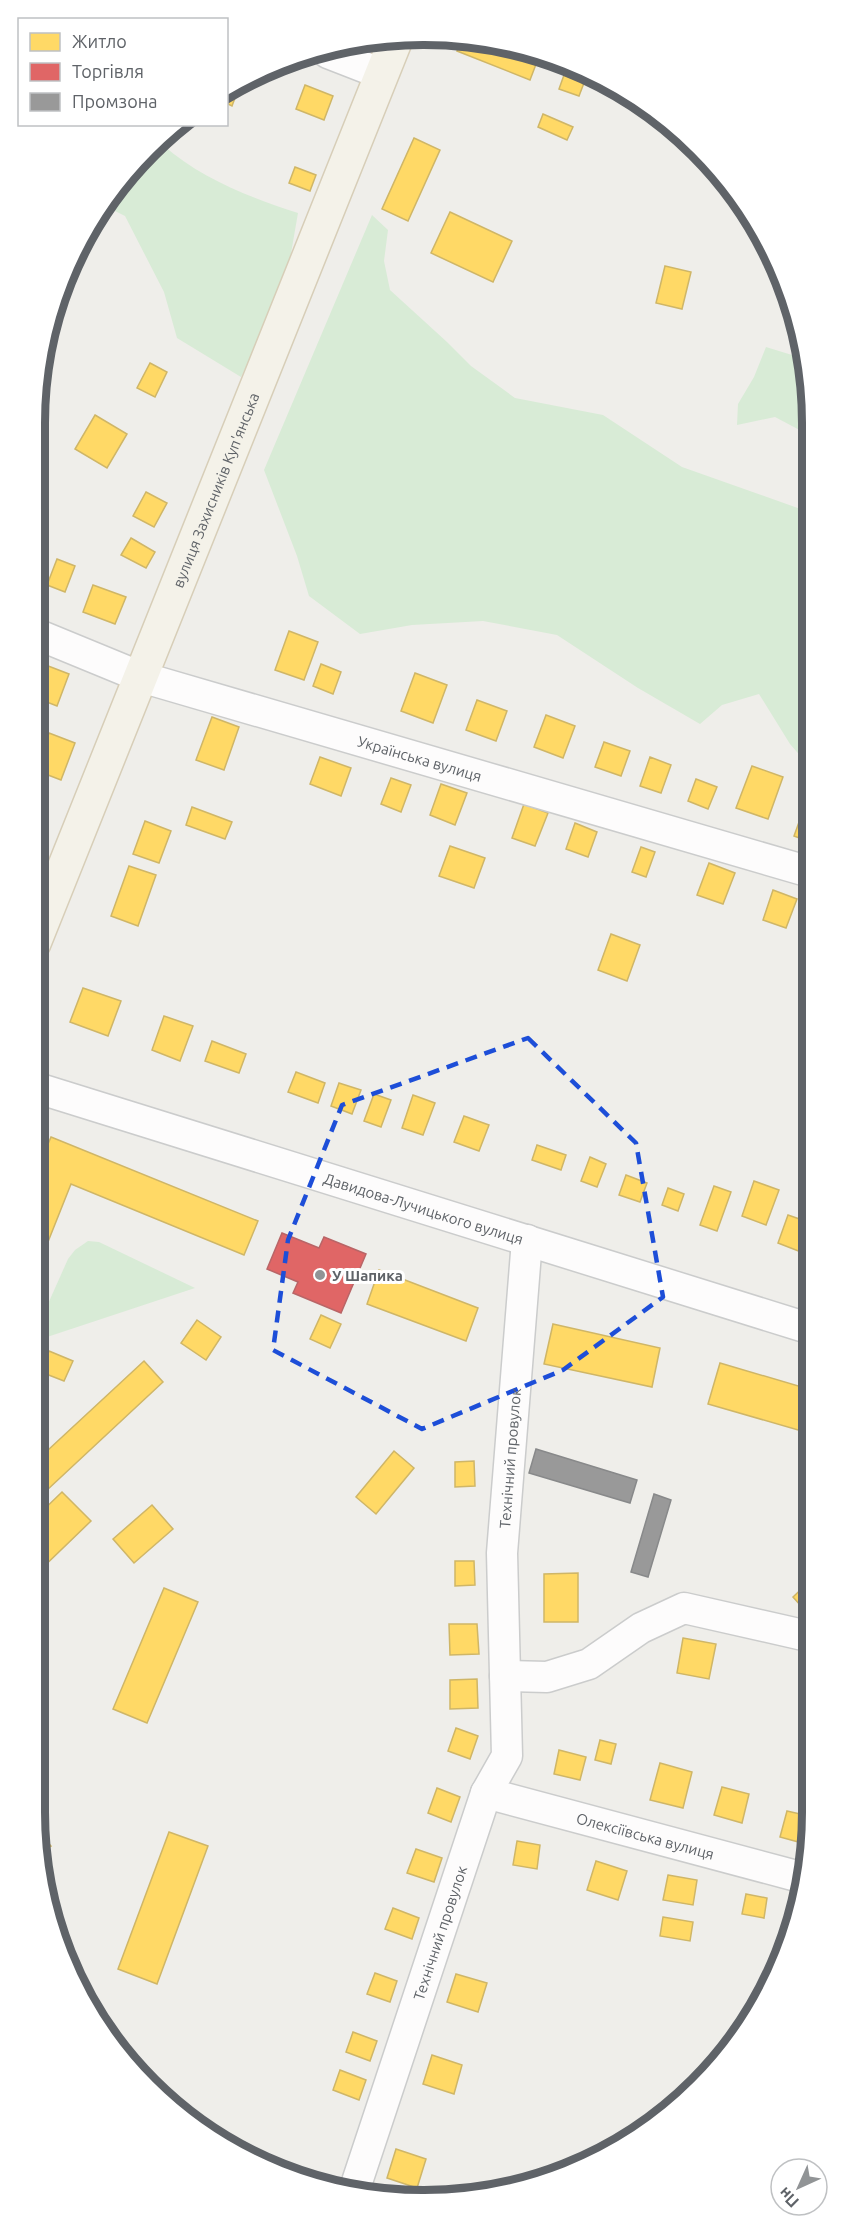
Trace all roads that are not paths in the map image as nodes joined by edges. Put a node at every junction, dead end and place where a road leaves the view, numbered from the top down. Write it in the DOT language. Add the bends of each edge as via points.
graph roads {
  1 [pos="393,46"];
  2 [pos="335,56"];
  3 [pos="382,74"];
  4 [pos="45,638"];
  5 [pos="141,677"];
  6 [pos="802,870"];
  7 [pos="45,916"];
  8 [pos="45,1090"];
  9 [pos="527,1240"];
  10 [pos="802,1326"];
  11 [pos="802,1635"];
  12 [pos="505,1676"];
  13 [pos="486,1793"];
  14 [pos="797,1876"];
  15 [pos="356,2184"];
  1 -- 3 [label="main road, вулиця Захисників Куп'янська"];
  2 -- 3 [label="street"];
  3 -- 5 [label="main road, вулиця Захисників Куп'янська"];
  4 -- 5 [label="street, Українська вулиця"];
  5 -- 6 [label="street, Українська вулиця"];
  5 -- 7 [label="main road, вулиця Захисників Куп'янська"];
  8 -- 9 [label="street, Давидова-Лучицького вулиця"];
  9 -- 10 [label="street, Давидова-Лучицького вулиця"];
  9 -- 12 [label="street, Технічний провулок" via="502,1553"];
  11 -- 12 [label="street" via="684,1608 641,1628 589,1664 547,1677"];
  12 -- 13 [label="street, Технічний провулок" via="507,1756"];
  13 -- 14 [label="street, Олексіївська вулиця"];
  13 -- 15 [label="street, Технічний провулок"];
}
